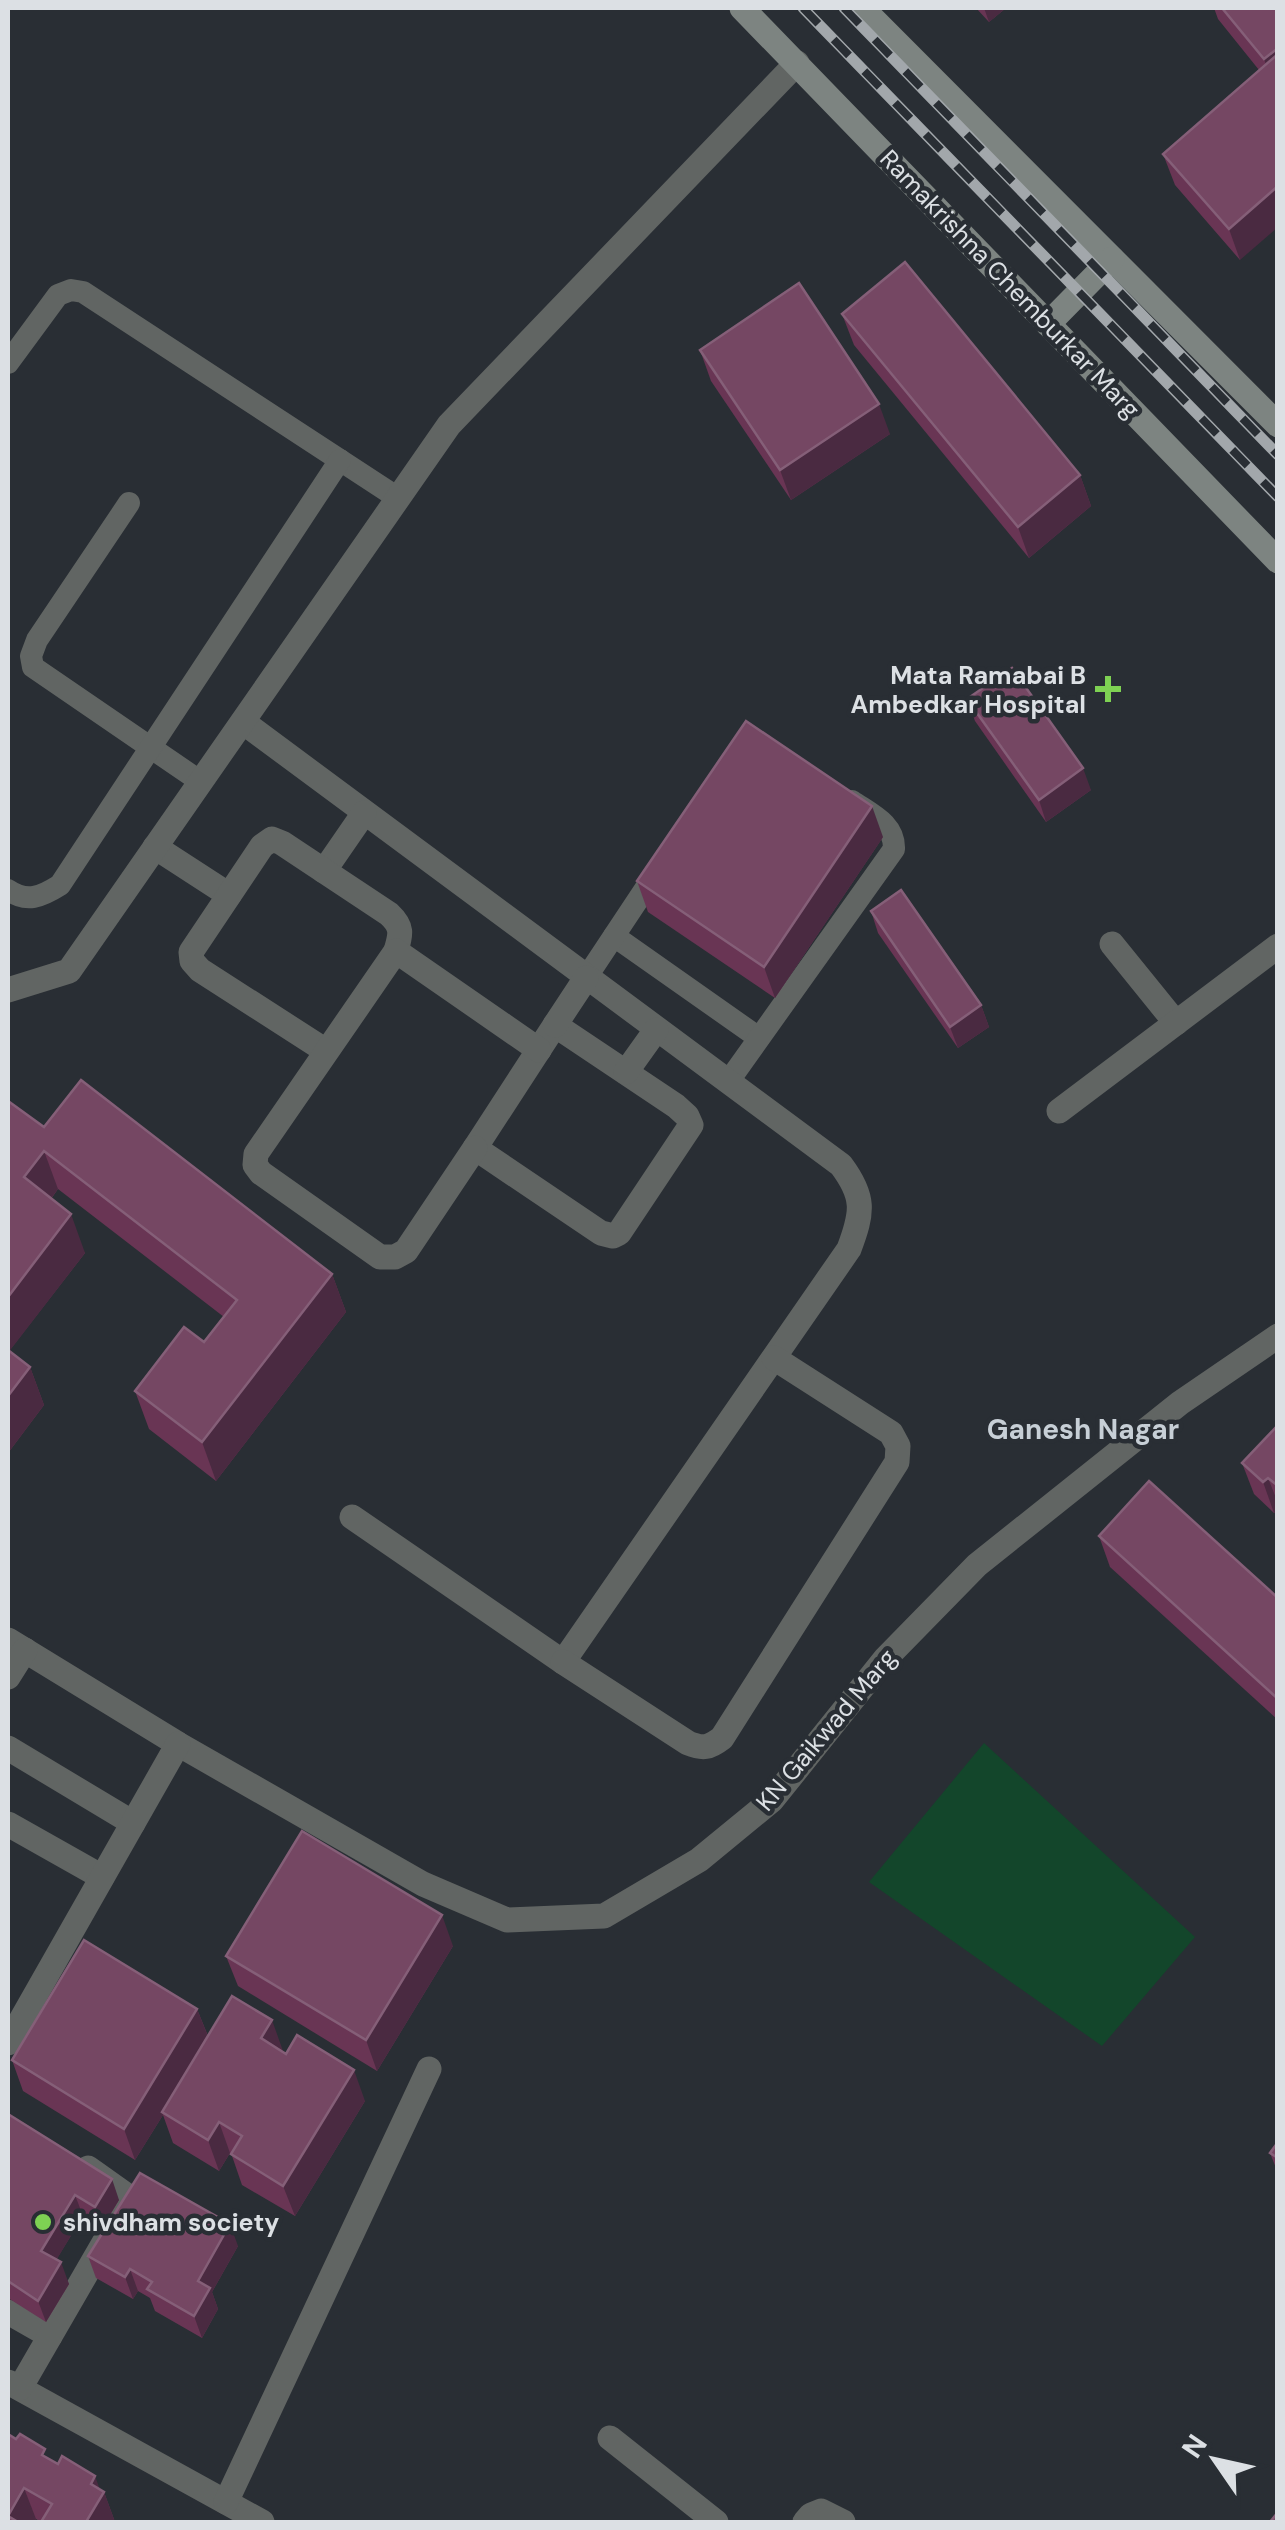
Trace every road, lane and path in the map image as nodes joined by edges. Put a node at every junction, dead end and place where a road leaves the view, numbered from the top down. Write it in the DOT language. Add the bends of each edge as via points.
graph roads {
  1 [pos="742,8"];
  2 [pos="862,8"];
  3 [pos="797,63"];
  4 [pos="1112,259"];
  5 [pos="1048,324"];
  6 [pos="8,364"];
  7 [pos="1278,424"];
  8 [pos="340,460"];
  9 [pos="398,498"];
  10 [pos="129,503"];
  11 [pos="1278,561"];
  12 [pos="243,722"];
  13 [pos="150,749"];
  14 [pos="201,782"];
  15 [pos="828,784"];
  16 [pos="364,812"];
  17 [pos="155,847"];
  18 [pos="668,855"];
  19 [pos="324,872"];
  20 [pos="8,890"];
  21 [pos="229,895"];
  22 [pos="614,936"];
  23 [pos="1112,944"];
  24 [pos="1278,946"];
  25 [pos="396,951"];
  26 [pos="586,978"];
  27 [pos="8,990"];
  28 [pos="1176,1023"];
  29 [pos="555,1025"];
  30 [pos="656,1030"];
  31 [pos="759,1038"];
  32 [pos="539,1050"];
  33 [pos="326,1051"];
  34 [pos="626,1072"];
  35 [pos="728,1082"];
  36 [pos="1059,1111"];
  37 [pos="476,1148"];
  38 [pos="1278,1336"];
  39 [pos="774,1358"];
  40 [pos="352,1517"];
  41 [pos="16,1645"];
  42 [pos="563,1662"];
  43 [pos="8,1677"];
  44 [pos="178,1744"];
  45 [pos="8,1748"];
  46 [pos="132,1823"];
  47 [pos="8,1824"];
  48 [pos="102,1877"];
  49 [pos="8,2043"];
  50 [pos="429,2069"];
  51 [pos="73,2158"];
  52 [pos="8,2312"];
  53 [pos="50,2336"];
  54 [pos="14,2385"];
  55 [pos="610,2438"];
  56 [pos="226,2502"];
  57 [pos="262,2522"];
  58 [pos="716,2522"];
  59 [pos="805,2522"];
  60 [pos="843,2522"];
  1 -- 3 [label="main road, Ramakrishna Chemburkar Marg"];
  2 -- 4 [label="main road"];
  3 -- 5 [label="main road, Ramakrishna Chemburkar Marg"];
  3 -- 9 [label="street" via="449,425"];
  4 -- 5 [label="main road"];
  4 -- 7 [label="main road"];
  5 -- 11 [label="main road, Ramakrishna Chemburkar Marg"];
  6 -- 8 [label="lane" via="58,295 83,292"];
  8 -- 9 [label="lane"];
  8 -- 13 [label="lane"];
  9 -- 12 [label="street"];
  10 -- 13 [label="lane" via="31,656 46,679"];
  12 -- 14 [label="street"];
  12 -- 16 [label="street"];
  13 -- 14 [label="lane"];
  13 -- 20 [label="lane" via="60,884 33,899"];
  14 -- 17 [label="street"];
  15 -- 31 [label="lane" via="886,825 894,849"];
  16 -- 19 [label="street"];
  16 -- 26 [label="street"];
  17 -- 21 [label="street"];
  17 -- 27 [label="street" via="68,971"];
  18 -- 22 [label="lane"];
  19 -- 21 [label="street" via="272,839"];
  19 -- 25 [label="street" via="398,922"];
  21 -- 33 [label="street" via="191,952 192,961"];
  22 -- 26 [label="lane"];
  22 -- 31 [label="lane"];
  23 -- 28 [label="street"];
  24 -- 28 [label="street"];
  25 -- 32 [label="street"];
  25 -- 33 [label="street"];
  26 -- 29 [label="street"];
  26 -- 30 [label="street"];
  28 -- 36 [label="street"];
  29 -- 32 [label="street"];
  29 -- 34 [label="street"];
  30 -- 34 [label="street"];
  30 -- 35 [label="street"];
  31 -- 35 [label="lane"];
  32 -- 37 [label="street"];
  33 -- 37 [label="street" via="255,1165 380,1257 406,1250"];
  34 -- 37 [label="street" via="676,1106 691,1125 613,1236"];
  35 -- 39 [label="street" via="841,1166 858,1188 860,1220 850,1249"];
  38 -- 44 [label="street, KN Gaikwad Marg" via="1180,1404 977,1565 885,1658 772,1800 699,1860 604,1916 507,1920 423,1884"];
  39 -- 42 [label="street"];
  39 -- 42 [label="street" via="891,1433 897,1462 722,1738 701,1748 688,1743"];
  40 -- 42 [label="street"];
  41 -- 43 [label="street"];
  41 -- 44 [label="street, KN Gaikwad Marg"];
  44 -- 46 [label="street"];
  45 -- 46 [label="street"];
  46 -- 48 [label="street"];
  47 -- 48 [label="street"];
  48 -- 49 [label="street"];
  50 -- 56 [label="street"];
  51 -- 53 [label="street" via="117,2187 128,2203"];
  52 -- 53 [label="street"];
  53 -- 54 [label="street"];
  54 -- 56 [label="street"];
  55 -- 58 [label="street"];
  56 -- 57 [label="street"];
  59 -- 60 [label="street" via="822,2511"];
}
